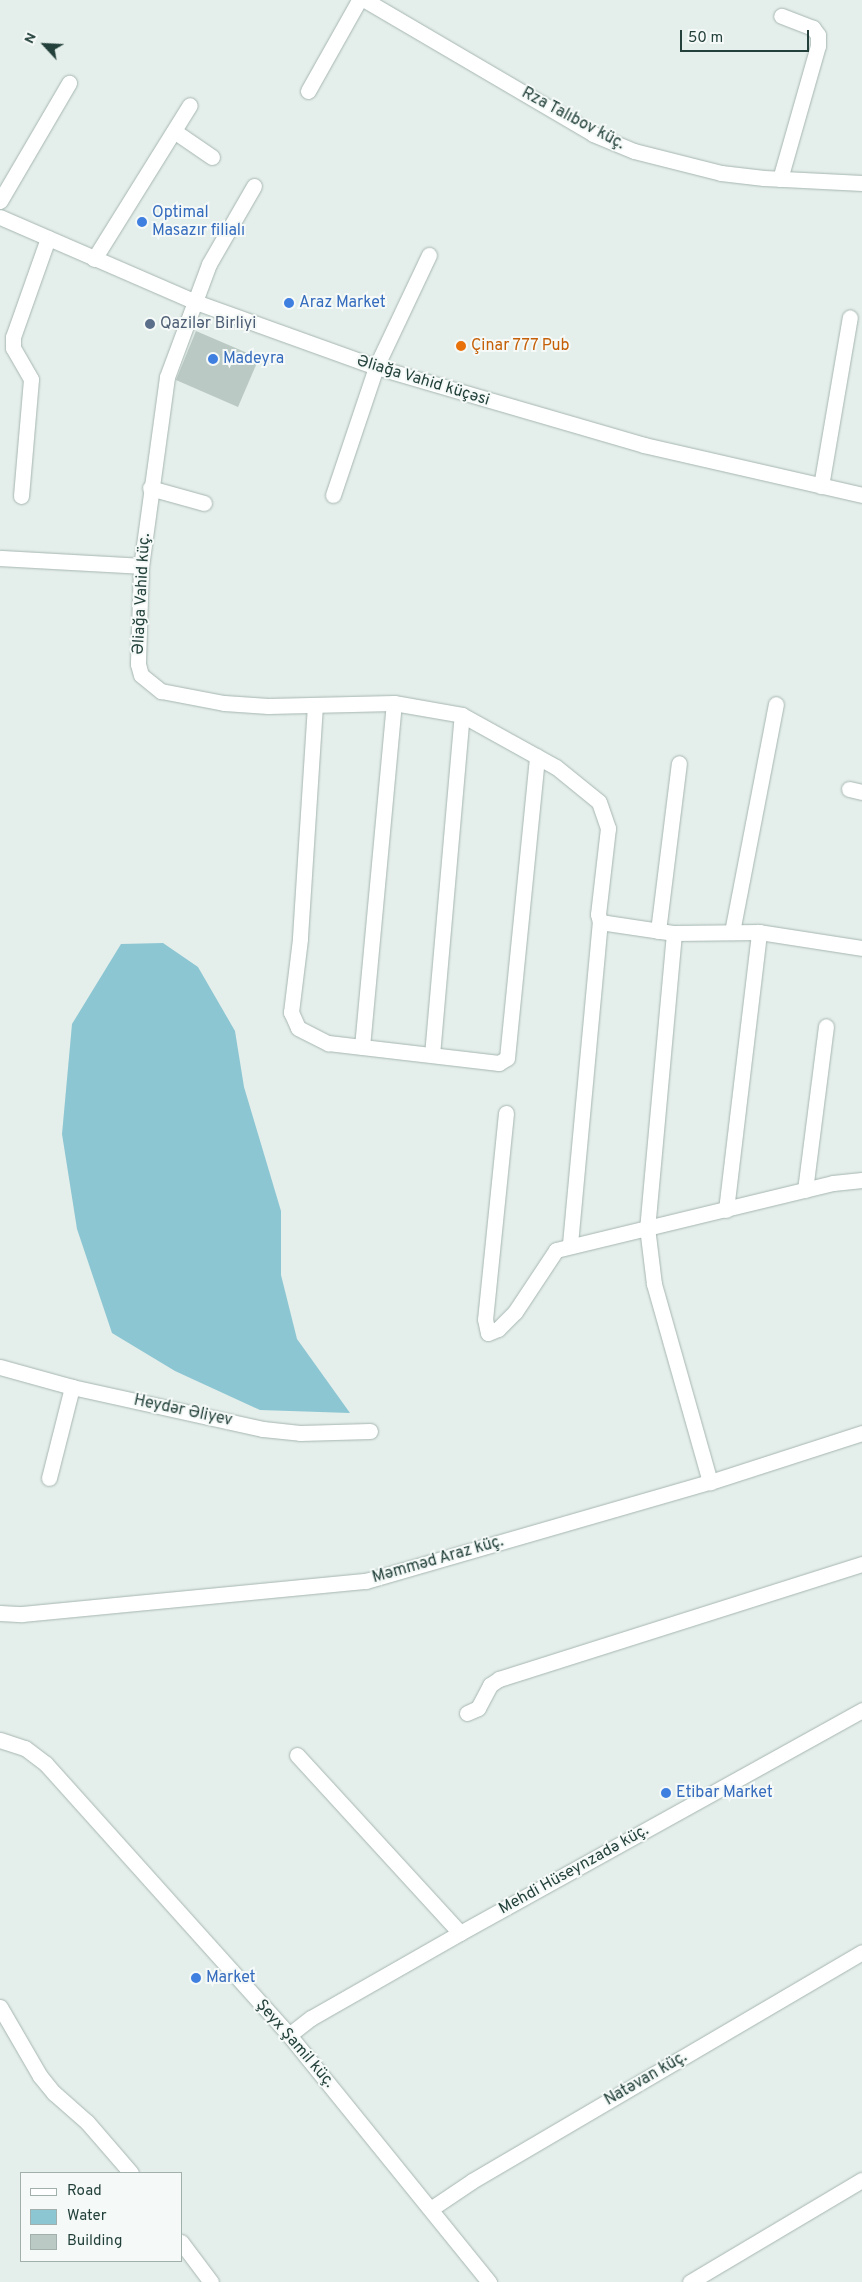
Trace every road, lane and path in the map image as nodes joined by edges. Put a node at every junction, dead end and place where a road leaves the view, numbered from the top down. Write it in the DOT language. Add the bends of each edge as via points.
graph roads {
  1 [pos="360,0"];
  2 [pos="365,0"];
  3 [pos="781,16"];
  4 [pos="69,83"];
  5 [pos="308,91"];
  6 [pos="190,105"];
  7 [pos="174,131"];
  8 [pos="212,157"];
  9 [pos="780,179"];
  10 [pos="862,183"];
  11 [pos="254,186"];
  12 [pos="0,200"];
  13 [pos="0,217"];
  14 [pos="48,238"];
  15 [pos="429,255"];
  16 [pos="94,259"];
  17 [pos="193,301"];
  18 [pos="850,317"];
  19 [pos="376,367"];
  20 [pos="822,486"];
  21 [pos="150,488"];
  22 [pos="333,495"];
  23 [pos="862,495"];
  24 [pos="21,496"];
  25 [pos="204,503"];
  26 [pos="0,558"];
  27 [pos="142,566"];
  28 [pos="394,703"];
  29 [pos="776,704"];
  30 [pos="315,705"];
  31 [pos="462,715"];
  32 [pos="537,756"];
  33 [pos="679,763"];
  34 [pos="600,922"];
  35 [pos="658,931"];
  36 [pos="732,932"];
  37 [pos="759,932"];
  38 [pos="674,933"];
  39 [pos="862,948"];
  40 [pos="826,1026"];
  41 [pos="362,1047"];
  42 [pos="432,1055"];
  43 [pos="506,1113"];
  44 [pos="862,1180"];
  45 [pos="805,1190"];
  46 [pos="726,1210"];
  47 [pos="647,1227"];
  48 [pos="570,1244"];
  49 [pos="0,1367"];
  50 [pos="72,1387"];
  51 [pos="370,1431"];
  52 [pos="862,1433"];
  53 [pos="49,1478"];
  54 [pos="710,1482"];
  55 [pos="862,1564"];
  56 [pos="0,1613"];
  57 [pos="862,1710"];
  58 [pos="467,1713"];
  59 [pos="0,1740"];
  60 [pos="296,1755"];
  61 [pos="460,1933"];
  62 [pos="862,1952"];
  63 [pos="0,2007"];
  64 [pos="289,2035"];
  65 [pos="130,2172"];
  66 [pos="862,2180"];
  67 [pos="432,2208"];
  68 [pos="182,2243"];
  69 [pos="211,2282"];
  70 [pos="489,2282"];
  71 [pos="690,2282"];
  1 -- 5 [label="street"];
  2 -- 9 [label="street, Rza Talıbov küç." via="586,129 626,148 721,172"];
  3 -- 9 [label="street" via="813,28 818,35 818,46"];
  4 -- 12 [label="street"];
  6 -- 7 [label="street"];
  7 -- 8 [label="street"];
  7 -- 16 [label="street"];
  9 -- 10 [label="street, Rza Talıbov küç."];
  11 -- 17 [label="street, Əliağa Vahid küç." via="209,264"];
  13 -- 14 [label="street, Əliağa Vahid küçəsi"];
  14 -- 16 [label="street, Əliağa Vahid küçəsi"];
  14 -- 24 [label="street" via="13,337 13,348 31,379"];
  15 -- 19 [label="street"];
  16 -- 17 [label="street, Əliağa Vahid küçəsi"];
  17 -- 19 [label="street, Əliağa Vahid küçəsi"];
  17 -- 21 [label="street, Əliağa Vahid küç." via="167,376"];
  18 -- 20 [label="street"];
  19 -- 20 [label="street, Əliağa Vahid küçəsi" via="590,431"];
  19 -- 22 [label="street"];
  20 -- 23 [label="street, Əliağa Vahid küçəsi"];
  21 -- 25 [label="street"];
  21 -- 27 [label="street, Əliağa Vahid küç."];
  26 -- 27 [label="street"];
  27 -- 30 [label="street, Əliağa Vahid küç." via="138,664 141,676 150,685 161,691 224,703"];
  28 -- 30 [label="street, Əliağa Vahid küç."];
  28 -- 31 [label="street, Əliağa Vahid küç."];
  28 -- 41 [label="street"];
  29 -- 36 [label="street"];
  30 -- 41 [label="street" via="300,939 291,1012 298,1028 328,1043"];
  31 -- 32 [label="street, Əliağa Vahid küç."];
  31 -- 42 [label="street"];
  32 -- 34 [label="street, Əliağa Vahid küç." via="587,790 606,815 608,828 598,914"];
  32 -- 42 [label="street" via="510,1051 499,1062"];
  33 -- 35 [label="street"];
  34 -- 35 [label="street"];
  34 -- 48 [label="street, Əliağa Vahid küç."];
  35 -- 38 [label="street"];
  36 -- 37 [label="street"];
  36 -- 38 [label="street"];
  37 -- 39 [label="street"];
  37 -- 46 [label="street"];
  38 -- 47 [label="street"];
  40 -- 45 [label="street"];
  41 -- 42 [label="street"];
  43 -- 48 [label="street" via="486,1331 491,1333 515,1312 546,1260 556,1250"];
  44 -- 45 [label="street"];
  45 -- 46 [label="street"];
  46 -- 47 [label="street"];
  47 -- 48 [label="street"];
  47 -- 54 [label="street" via="654,1284"];
  49 -- 50 [label="street, Heydər Əliyev"];
  50 -- 51 [label="street, Heydər Əliyev" via="263,1429 300,1433"];
  50 -- 53 [label="street"];
  52 -- 54 [label="street, Məmməd Araz küç."];
  54 -- 56 [label="street, Məmməd Araz küç." via="366,1581 22,1614"];
  55 -- 58 [label="street" via="499,1679 490,1685 478,1708"];
  57 -- 61 [label="street, Mehdi Hüseynzadə küç."];
  59 -- 64 [label="street, Şeyx Şamil küç." via="25,1748 46,1764"];
  60 -- 61 [label="street"];
  61 -- 64 [label="street, Mehdi Hüseynzadə küç." via="311,2018"];
  62 -- 67 [label="street, Natəvan küç." via="480,2176"];
  63 -- 65 [label="street" via="40,2076 87,2122"];
  64 -- 67 [label="street, Şeyx Şamil küç."];
  66 -- 71 [label="street"];
  67 -- 70 [label="street, Şeyx Şamil küç."];
  68 -- 69 [label="street"];
}
